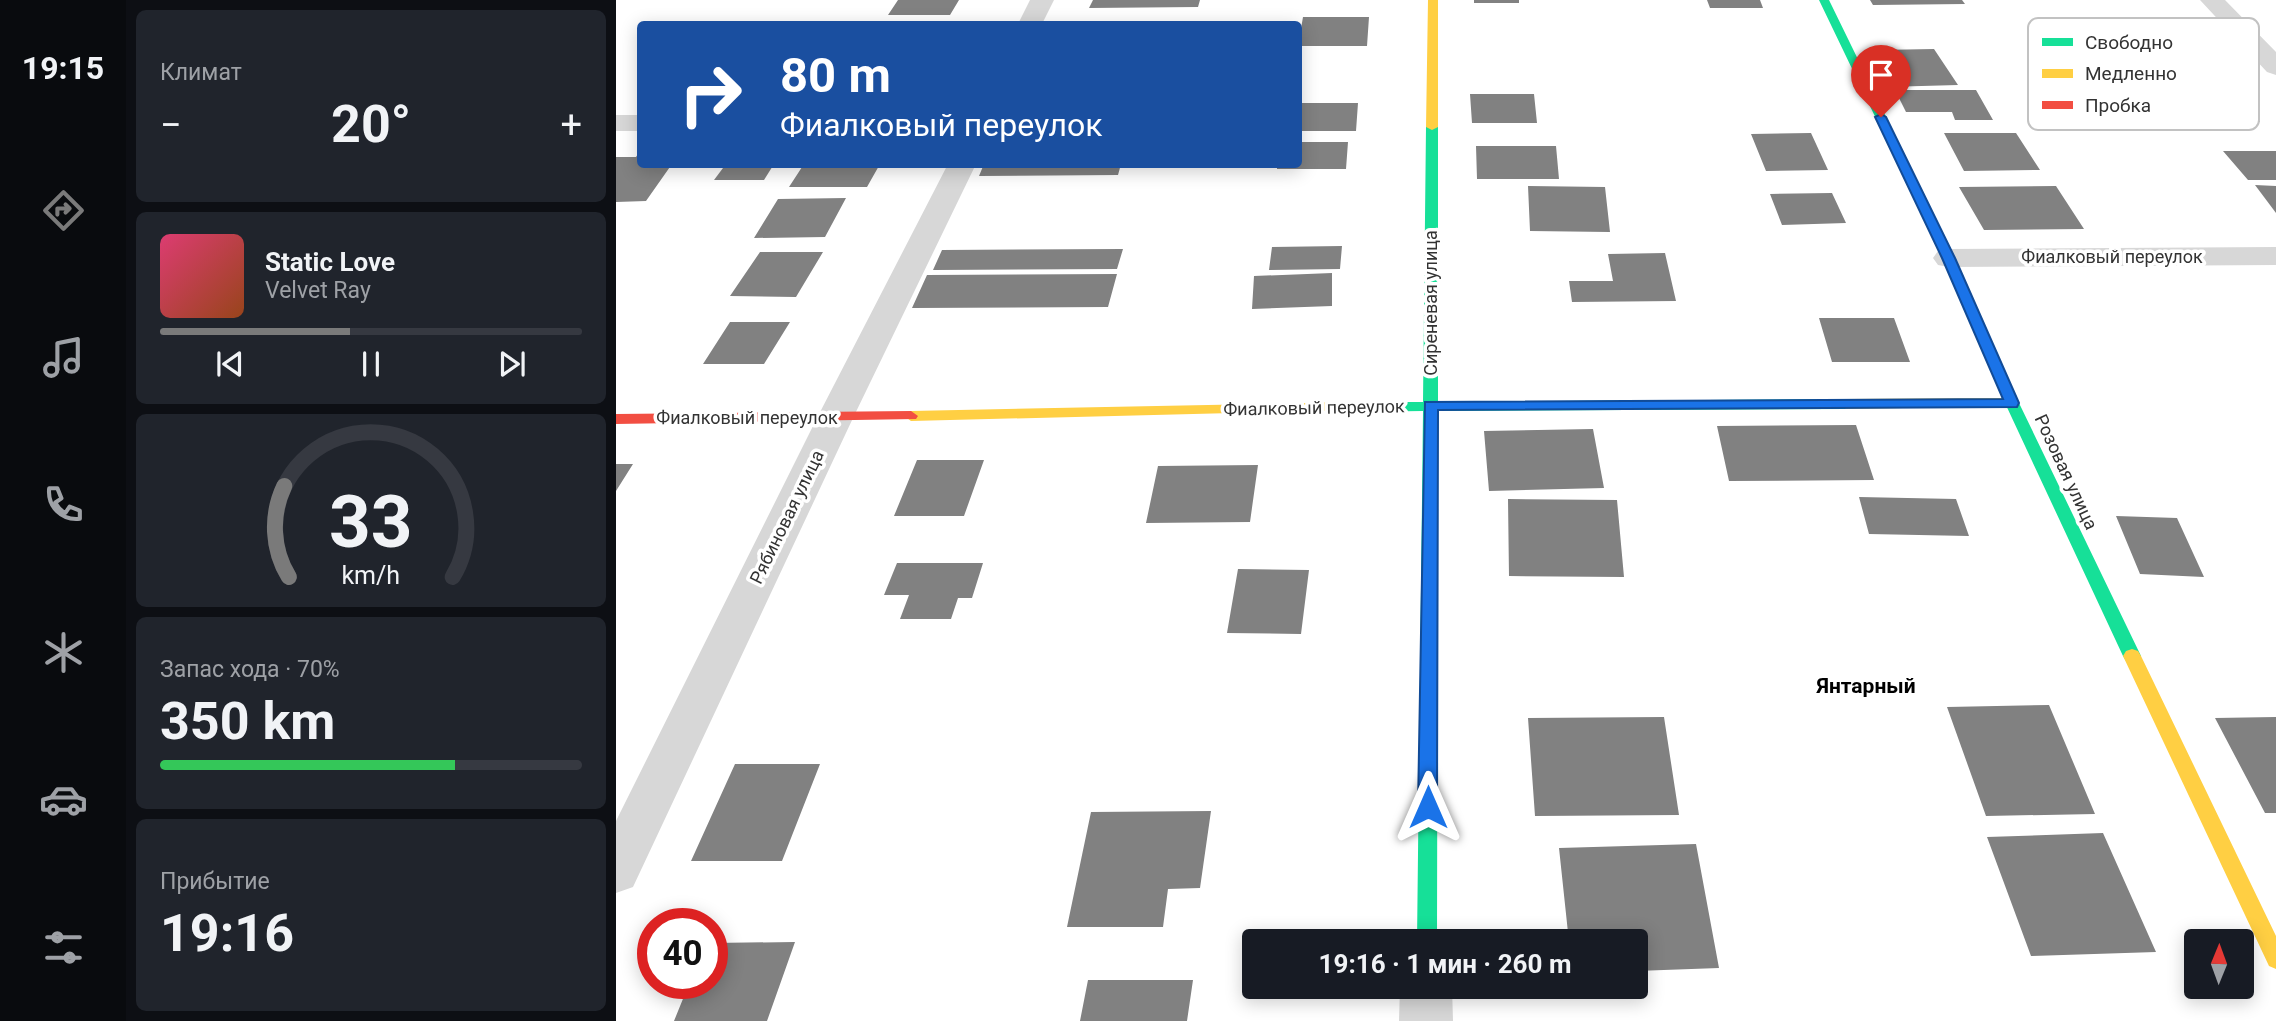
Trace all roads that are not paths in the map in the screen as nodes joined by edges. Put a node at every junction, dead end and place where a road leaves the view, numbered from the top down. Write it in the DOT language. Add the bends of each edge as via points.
graph roads {
  1 [pos="1042,0"];
  2 [pos="1433,0"];
  3 [pos="1824,0"];
  4 [pos="2212,0"];
  5 [pos="2229,18"];
  6 [pos="1032,21"];
  7 [pos="2259,49"];
  8 [pos="2276,67"];
  9 [pos="616,123"];
  10 [pos="637,123"];
  11 [pos="960,168"];
  12 [pos="2276,256"];
  13 [pos="1949,258"];
  14 [pos="2012,403"];
  15 [pos="1430,405"];
  16 [pos="835,418"];
  17 [pos="616,419"];
  18 [pos="616,871"];
  19 [pos="1427,929"];
  20 [pos="2276,959"];
  21 [pos="1426,999"];
  22 [pos="1426,1021"];
  1 -- 6 [label="street"];
  2 -- 15 [label="street, Сиреневая улица"];
  3 -- 13 [label="street, Розовая улица"];
  4 -- 5 [label="street"];
  7 -- 8 [label="street"];
  9 -- 10 [label="street"];
  11 -- 16 [label="street, Рябиновая улица"];
  12 -- 13 [label="street, Фиалковый переулок"];
  13 -- 14 [label="street, Розовая улица"];
  14 -- 15 [label="street, Фиалковый переулок"];
  14 -- 20 [label="street, Розовая улица"];
  15 -- 16 [label="street, Фиалковый переулок"];
  15 -- 19 [label="street, Сиреневая улица"];
  16 -- 17 [label="street, Фиалковый переулок"];
  16 -- 18 [label="street, Рябиновая улица"];
  21 -- 22 [label="street"];
}
